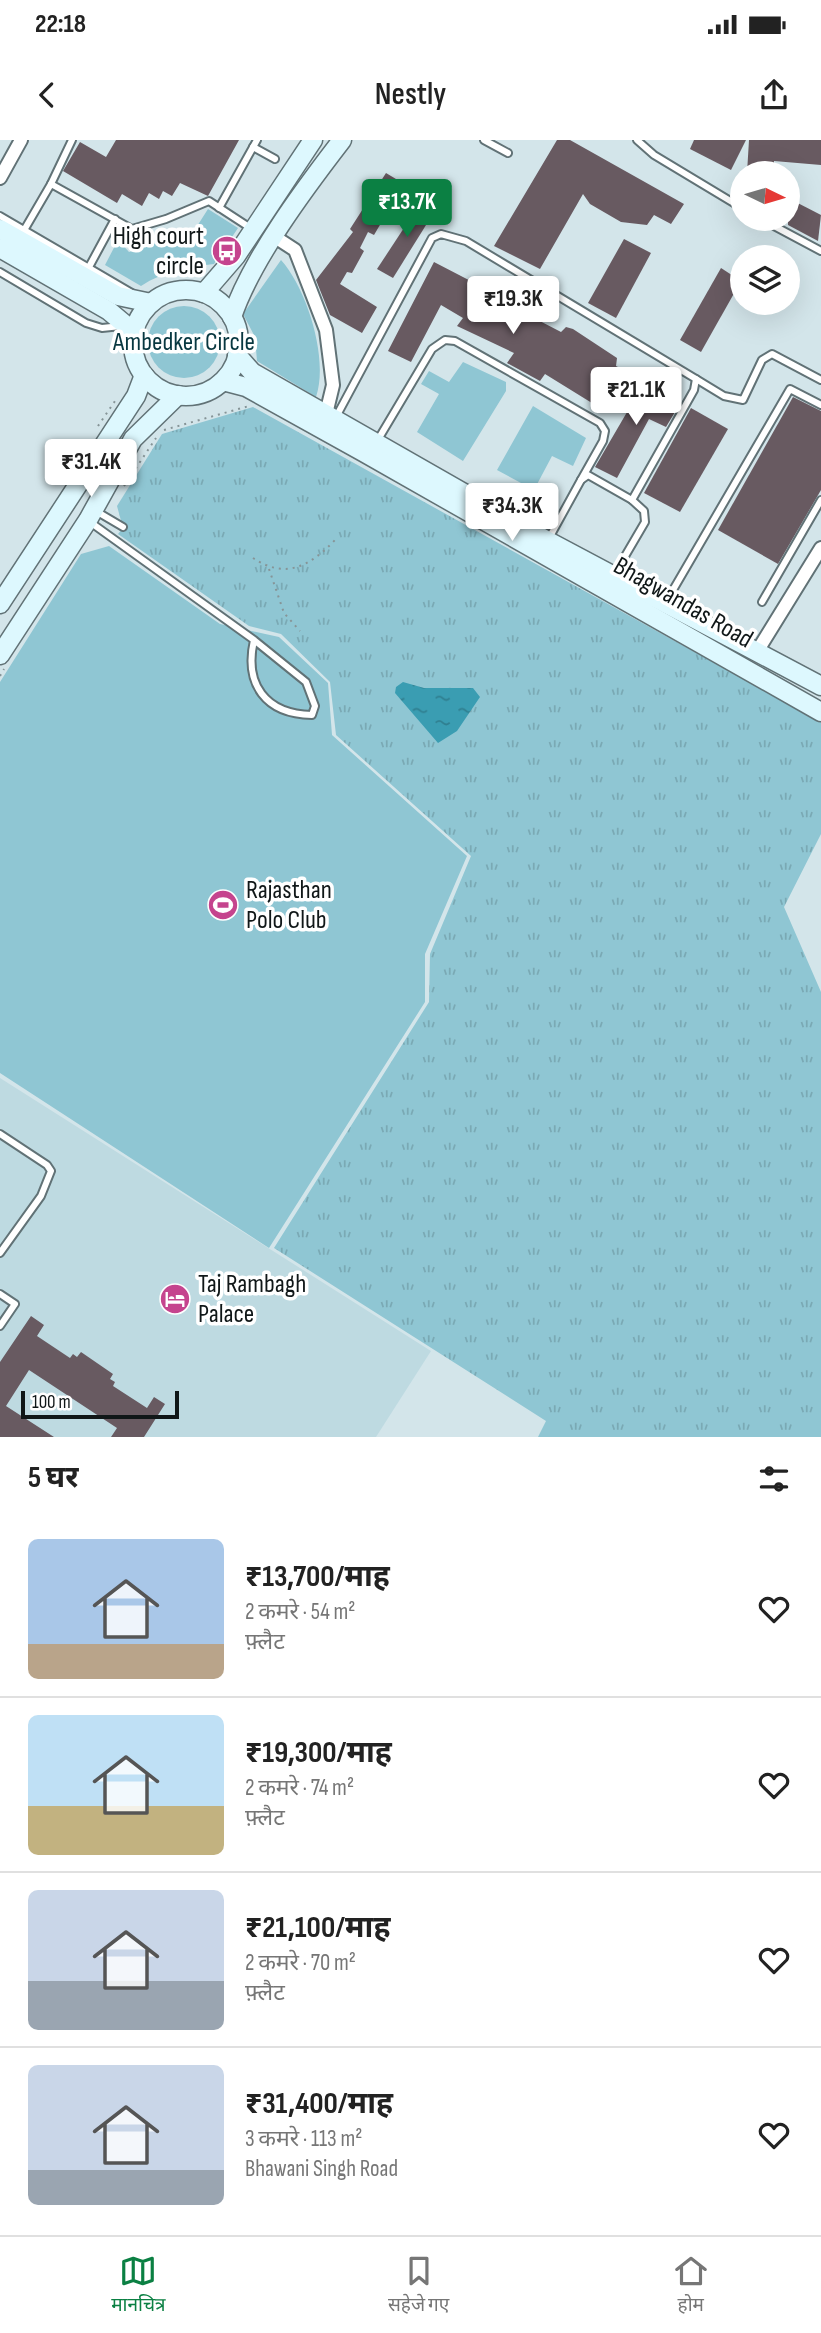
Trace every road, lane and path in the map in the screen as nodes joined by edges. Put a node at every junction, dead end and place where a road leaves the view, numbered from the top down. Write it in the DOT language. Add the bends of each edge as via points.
graph roads {
  1 [pos="21,140"];
  2 [pos="72,140"];
  3 [pos="324,140"];
  4 [pos="342,140"];
  5 [pos="484,140"];
  6 [pos="638,140"];
  7 [pos="255,143"];
  8 [pos="309,147"];
  9 [pos="508,153"];
  10 [pos="275,159"];
  11 [pos="0,178"];
  12 [pos="51,184"];
  13 [pos="730,201"];
  14 [pos="219,208"];
  15 [pos="0,216"];
  16 [pos="115,219"];
  17 [pos="0,229"];
  18 [pos="253,230"];
  19 [pos="784,231"];
  20 [pos="21,234"];
  21 [pos="275,237"];
  22 [pos="0,248"];
  23 [pos="821,251"];
  24 [pos="0,272"];
  25 [pos="87,272"];
  26 [pos="204,293"];
  27 [pos="146,302"];
  28 [pos="232,317"];
  29 [pos="130,329"];
  30 [pos="237,355"];
  31 [pos="144,375"];
  32 [pos="696,379"];
  33 [pos="821,380"];
  34 [pos="223,381"];
  35 [pos="178,395"];
  36 [pos="253,405"];
  37 [pos="821,405"];
  38 [pos="330,416"];
  39 [pos="376,443"];
  40 [pos="581,480"];
  41 [pos="118,496"];
  42 [pos="632,500"];
  43 [pos="821,500"];
  44 [pos="90,515"];
  45 [pos="122,527"];
  46 [pos="335,540"];
  47 [pos="548,541"];
  48 [pos="821,548"];
  49 [pos="253,558"];
  50 [pos="269,568"];
  51 [pos="613,576"];
  52 [pos="762,602"];
  53 [pos="665,603"];
  54 [pos="0,604"];
  55 [pos="300,631"];
  56 [pos="254,640"];
  57 [pos="758,650"];
  58 [pos="0,655"];
  59 [pos="821,686"];
  60 [pos="821,712"];
  61 [pos="0,1134"];
  62 [pos="0,1253"];
  63 [pos="0,1294"];
  64 [pos="0,1326"];
  1 -- 11 [label="street"];
  2 -- 12 [label="lane"];
  3 -- 8 [label="street" via="316,151"];
  4 -- 21 [label="street"];
  5 -- 9 [label="lane"];
  6 -- 13 [label="lane" via="654,155"];
  7 -- 10 [label="lane"];
  7 -- 14 [label="lane"];
  8 -- 18 [label="street"];
  12 -- 16 [label="lane"];
  12 -- 20 [label="lane"];
  14 -- 16 [label="lane" via="209,201 132,229"];
  14 -- 18 [label="lane"];
  15 -- 20 [label="lane"];
  16 -- 25 [label="lane"];
  17 -- 20 [label="street"];
  18 -- 26 [label="street"];
  19 -- 23 [label="lane"];
  20 -- 25 [label="street"];
  21 -- 28 [label="street" via="242,287"];
  21 -- 38 [label="street" via="295,250 326,330 333,385"];
  22 -- 29 [label="street" via="108,311"];
  24 -- 29 [label="lane" via="86,323"];
  25 -- 27 [label="street" via="118,296"];
  26 -- 27 [label="street" via="177,290"];
  26 -- 28 [label="street"];
  27 -- 29 [label="street"];
  28 -- 30 [label="street" via="239,342"];
  29 -- 31 [label="street"];
  30 -- 34 [label="street"];
  30 -- 38 [label="street, Bhagwandas Road" via="252,372"];
  31 -- 35 [label="street"];
  31 -- 54 [label="street" via="136,396"];
  32 -- 33 [label="lane" via="724,396 743,400 762,360 772,354"];
  32 -- 38 [label="lane" via="466,241 440,234 432,238"];
  32 -- 42 [label="lane"];
  34 -- 35 [label="street" via="208,391"];
  34 -- 60 [label="street, Bhagwandas Road" via="246,387"];
  35 -- 44 [label="street" via="133,439"];
  36 -- 41 [label="path" via="160,431"];
  37 -- 53 [label="lane" via="790,389"];
  38 -- 39 [label="street, Bhagwandas Road"];
  39 -- 40 [label="lane" via="432,349 445,340 455,341 600,423 605,431 603,441"];
  39 -- 47 [label="street, Bhagwandas Road"];
  40 -- 42 [label="lane" via="594,476"];
  40 -- 47 [label="lane"];
  42 -- 51 [label="lane" via="644,511 645,522"];
  43 -- 52 [label="lane"];
  44 -- 45 [label="lane"];
  44 -- 56 [label="lane"];
  44 -- 58 [label="street"];
  46 -- 50 [label="path" via="305,566"];
  47 -- 51 [label="street, Bhagwandas Road"];
  48 -- 57 [label="street"];
  49 -- 50 [label="path"];
  50 -- 55 [label="path" via="284,613"];
  51 -- 53 [label="street, Bhagwandas Road"];
  53 -- 57 [label="street, Bhagwandas Road"];
  56 -- 56 [label="lane" via="250,669 255,686 281,709 312,715 315,706 306,682"];
  57 -- 59 [label="street, Bhagwandas Road"];
  61 -- 62 [label="lane" via="51,1171 40,1196"];
  63 -- 64 [label="lane" via="15,1304"];
}
